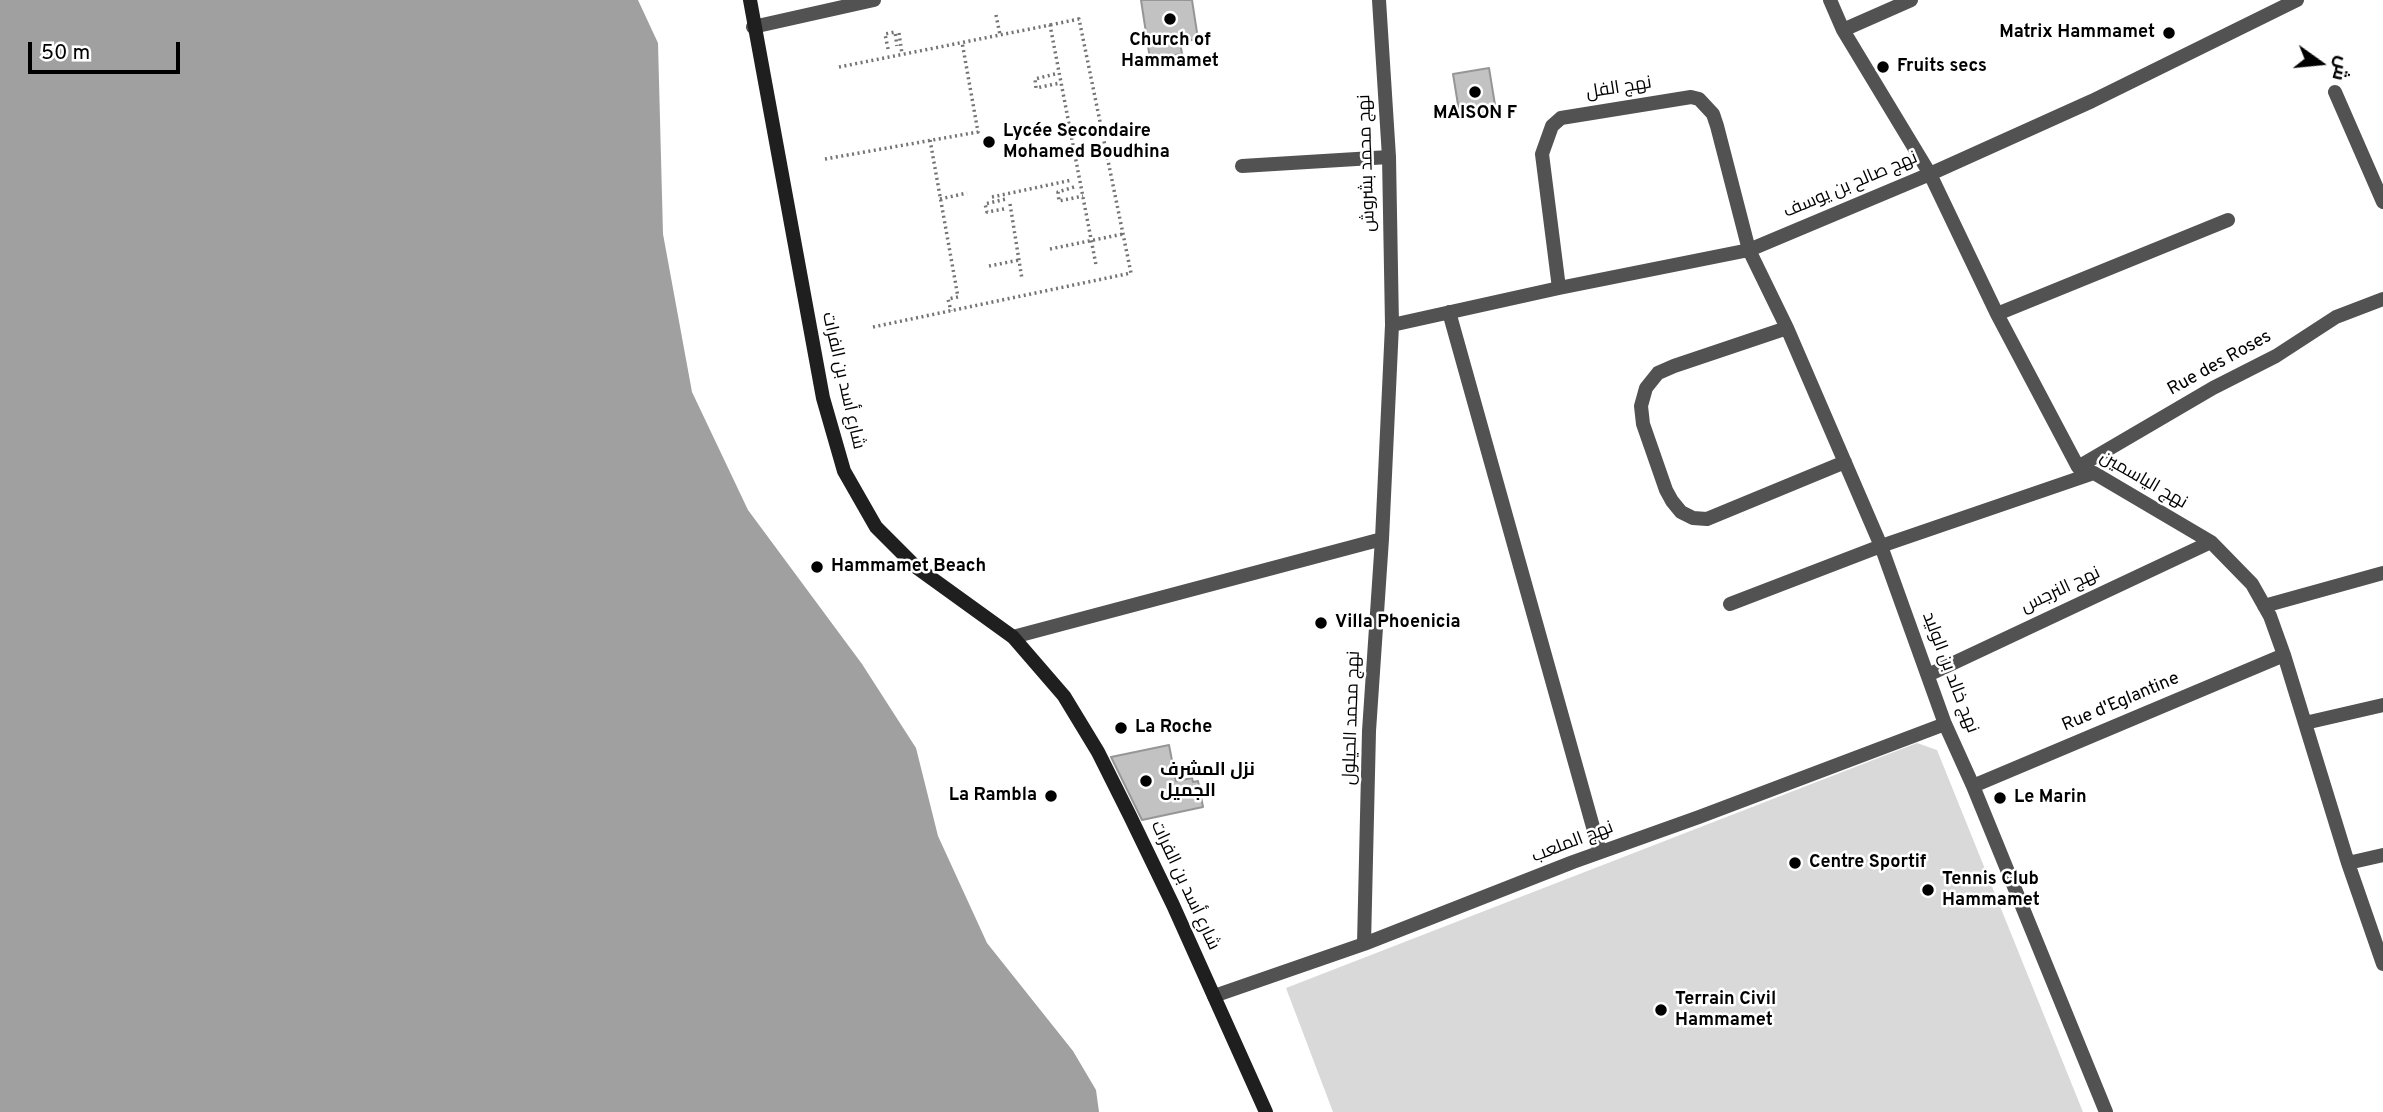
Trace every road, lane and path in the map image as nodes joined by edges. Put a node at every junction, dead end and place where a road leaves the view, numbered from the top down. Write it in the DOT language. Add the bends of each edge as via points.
graph roads {
  1 [pos="750,0"];
  2 [pos="874,0"];
  3 [pos="1379,0"];
  4 [pos="1830,0"];
  5 [pos="1911,0"];
  6 [pos="2297,0"];
  7 [pos="996,15"];
  8 [pos="1050,25"];
  9 [pos="753,27"];
  10 [pos="1843,30"];
  11 [pos="899,33"];
  12 [pos="1000,35"];
  13 [pos="962,43"];
  14 [pos="897,46"];
  15 [pos="888,49"];
  16 [pos="902,54"];
  17 [pos="839,67"];
  18 [pos="1055,74"];
  19 [pos="1060,83"];
  20 [pos="2335,92"];
  21 [pos="930,140"];
  22 [pos="1389,158"];
  23 [pos="825,159"];
  24 [pos="1242,166"];
  25 [pos="1930,174"];
  26 [pos="1072,180"];
  27 [pos="1074,187"];
  28 [pos="967,192"];
  29 [pos="1083,196"];
  30 [pos="992,197"];
  31 [pos="940,199"];
  32 [pos="1006,199"];
  33 [pos="2383,202"];
  34 [pos="1010,204"];
  35 [pos="1004,209"];
  36 [pos="2228,220"];
  37 [pos="1123,234"];
  38 [pos="1092,240"];
  39 [pos="1050,249"];
  40 [pos="1749,250"];
  41 [pos="1019,260"];
  42 [pos="1096,265"];
  43 [pos="989,266"];
  44 [pos="1022,279"];
  45 [pos="1559,288"];
  46 [pos="2383,299"];
  47 [pos="951,311"];
  48 [pos="1450,312"];
  49 [pos="1997,314"];
  50 [pos="1392,325"];
  51 [pos="873,327"];
  52 [pos="1787,328"];
  53 [pos="1845,462"];
  54 [pos="2078,467"];
  55 [pos="2094,472"];
  56 [pos="1382,539"];
  57 [pos="2211,542"];
  58 [pos="1881,546"];
  59 [pos="2383,573"];
  60 [pos="1730,604"];
  61 [pos="2264,606"];
  62 [pos="1013,637"];
  63 [pos="2284,655"];
  64 [pos="1928,675"];
  65 [pos="2383,705"];
  66 [pos="2305,723"];
  67 [pos="1945,724"];
  68 [pos="1973,786"];
  69 [pos="1600,852"];
  70 [pos="2383,855"];
  71 [pos="2348,863"];
  72 [pos="1364,944"];
  73 [pos="2383,964"];
  74 [pos="1214,996"];
  75 [pos="1266,1112"];
  76 [pos="2106,1112"];
  1 -- 9 [label="street, شارع أسد بن الفرات"];
  2 -- 9 [label="street"];
  3 -- 22 [label="street, نهج محمد بشروش"];
  4 -- 10 [label="street, نهج الياسمين"];
  5 -- 10 [label="street"];
  6 -- 25 [label="street, نهج صالح بن يوسف"];
  7 -- 12 [label="path"];
  8 -- 12 [label="path"];
  8 -- 29 [label="path"];
  8 -- 37 [label="path" via="1079,19"];
  9 -- 62 [label="street, شارع أسد بن الفرات" via="822,398 844,471 876,527 916,568"];
  10 -- 25 [label="street, نهج الياسمين"];
  11 -- 16 [label="path"];
  12 -- 13 [label="path"];
  13 -- 16 [label="path"];
  13 -- 21 [label="path" via="978,132"];
  14 -- 15 [label="path" via="895,32 885,34"];
  16 -- 17 [label="path"];
  18 -- 19 [label="path" via="1035,79 1036,88"];
  20 -- 33 [label="street"];
  21 -- 23 [label="path"];
  21 -- 31 [label="path"];
  22 -- 24 [label="street"];
  22 -- 50 [label="street, نهج محمد بشروش"];
  25 -- 40 [label="street, نهج صالح بن يوسف"];
  25 -- 49 [label="street, نهج الياسمين"];
  26 -- 30 [label="path"];
  27 -- 29 [label="path" via="1058,192 1059,201"];
  28 -- 31 [label="path"];
  29 -- 38 [label="path"];
  31 -- 47 [label="path" via="958,297 948,299"];
  32 -- 35 [label="path" via="985,204 987,212"];
  34 -- 41 [label="path"];
  36 -- 49 [label="street"];
  37 -- 38 [label="path"];
  37 -- 47 [label="path" via="1131,274"];
  38 -- 39 [label="path"];
  38 -- 42 [label="path"];
  40 -- 45 [label="street, نهج صالح بن يوسف"];
  40 -- 45 [label="street, نهج الفل" via="1717,125 1699,99 1561,118 1552,125 1542,154"];
  40 -- 52 [label="street, نهج خالد بن الوليد"];
  41 -- 43 [label="path"];
  41 -- 44 [label="path"];
  45 -- 48 [label="street, نهج صالح بن يوسف"];
  46 -- 54 [label="street, Rue des Roses" via="2336,317 2276,356"];
  47 -- 51 [label="path"];
  48 -- 50 [label="street, نهج صالح بن يوسف"];
  48 -- 69 [label="street"];
  49 -- 54 [label="street, نهج الياسمين"];
  50 -- 56 [label="street, نهج محمد الحيلول"];
  52 -- 53 [label="street, نهج خالد بن الوليد"];
  52 -- 53 [label="street" via="1674,366 1658,373 1646,388 1643,424 1666,490 1681,512 1707,519"];
  53 -- 58 [label="street, نهج خالد بن الوليد"];
  54 -- 55 [label="street, نهج الياسمين"];
  55 -- 57 [label="street, نهج الياسمين"];
  55 -- 58 [label="street"];
  56 -- 62 [label="street"];
  56 -- 72 [label="street, نهج محمد الحيلول" via="1369,731"];
  57 -- 61 [label="street, نهج الياسمين" via="2252,584"];
  57 -- 64 [label="street, نهج النرجس"];
  58 -- 60 [label="street"];
  58 -- 64 [label="street, نهج خالد بن الوليد"];
  59 -- 61 [label="street"];
  61 -- 63 [label="street, نهج الياسمين"];
  62 -- 74 [label="street, شارع أسد بن الفرات" via="1064,696 1098,752"];
  63 -- 66 [label="street, نهج الياسمين"];
  63 -- 68 [label="street, Rue d'Eglantine"];
  64 -- 67 [label="street, نهج خالد بن الوليد"];
  65 -- 66 [label="street"];
  66 -- 71 [label="street, نهج الياسمين"];
  67 -- 68 [label="street, نهج خالد بن الوليد"];
  67 -- 69 [label="street, نهج الملعب"];
  68 -- 76 [label="street, نهج خالد بن الوليد"];
  69 -- 72 [label="street, نهج الملعب"];
  70 -- 71 [label="street"];
  71 -- 73 [label="street, نهج الياسمين"];
  72 -- 74 [label="street, نهج الملعب"];
  74 -- 75 [label="street, شارع أسد بن الفرات"];
}
